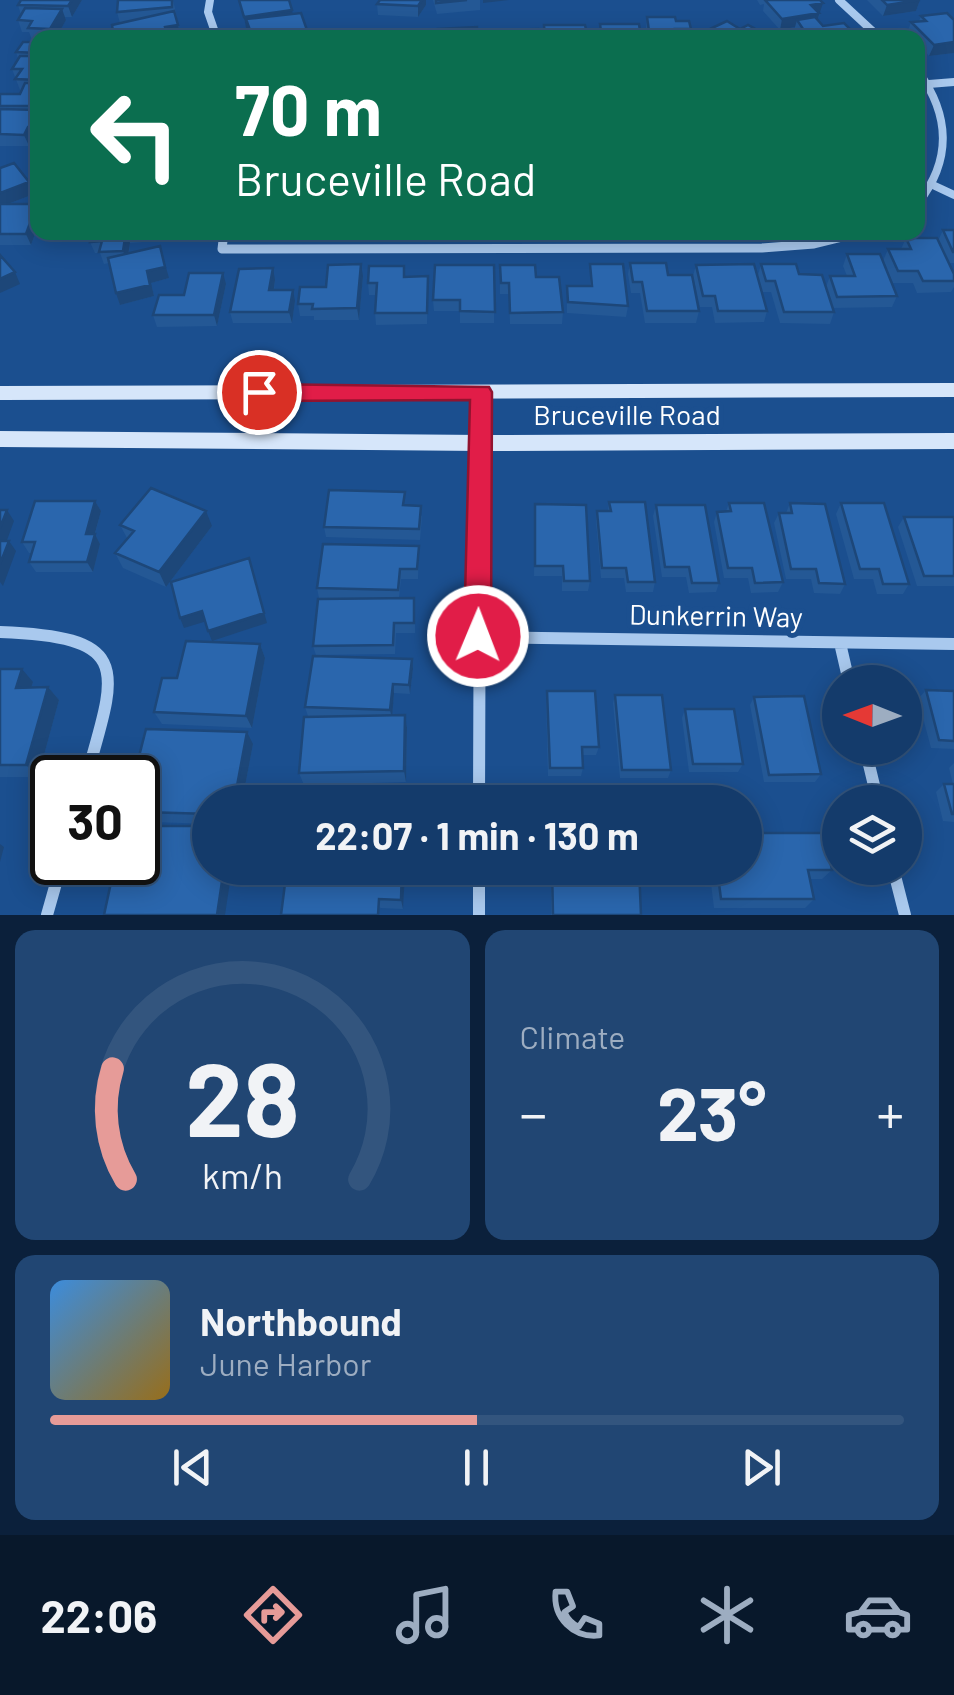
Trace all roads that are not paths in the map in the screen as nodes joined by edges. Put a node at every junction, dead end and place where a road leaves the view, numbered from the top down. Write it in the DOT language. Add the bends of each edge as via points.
graph roads {
  1 [pos="210,0"];
  2 [pos="839,0"];
  3 [pos="214,30"];
  4 [pos="871,30"];
  5 [pos="925,80"];
  6 [pos="954,82"];
  7 [pos="929,84"];
  8 [pos="935,186"];
  9 [pos="954,195"];
  10 [pos="925,196"];
  11 [pos="223,240"];
  12 [pos="830,240"];
  13 [pos="954,390"];
  14 [pos="481,392"];
  15 [pos="0,393"];
  16 [pos="0,439"];
  17 [pos="954,441"];
  18 [pos="482,443"];
  19 [pos="0,632"];
  20 [pos="478,636"];
  21 [pos="840,643"];
  22 [pos="954,644"];
  23 [pos="845,665"];
  24 [pos="93,755"];
  25 [pos="478,785"];
  26 [pos="55,885"];
  27 [pos="479,885"];
  28 [pos="898,885"];
  29 [pos="47,915"];
  30 [pos="479,915"];
  31 [pos="905,915"];
  1 -- 3 [label="street"];
  2 -- 4 [label="street"];
  5 -- 7 [label="street"];
  6 -- 7 [label="street"];
  7 -- 8 [label="street" via="951,134 948,161"];
  8 -- 9 [label="street"];
  8 -- 10 [label="street"];
  11 -- 12 [label="street" via="222,249 762,248"];
  13 -- 14 [label="main road, Bruceville Road"];
  14 -- 15 [label="main road, Bruceville Road"];
  14 -- 18 [label="street"];
  16 -- 18 [label="main road, Bruceville Road"];
  17 -- 18 [label="main road, Bruceville Road"];
  18 -- 20 [label="street"];
  19 -- 24 [label="street" via="78,638 100,651 110,673 109,697"];
  20 -- 21 [label="street, Dunkerrin Way"];
  20 -- 25 [label="street"];
  21 -- 22 [label="street, Dunkerrin Way"];
  21 -- 23 [label="street"];
  26 -- 29 [label="street"];
  27 -- 30 [label="street"];
  28 -- 31 [label="street"];
}
